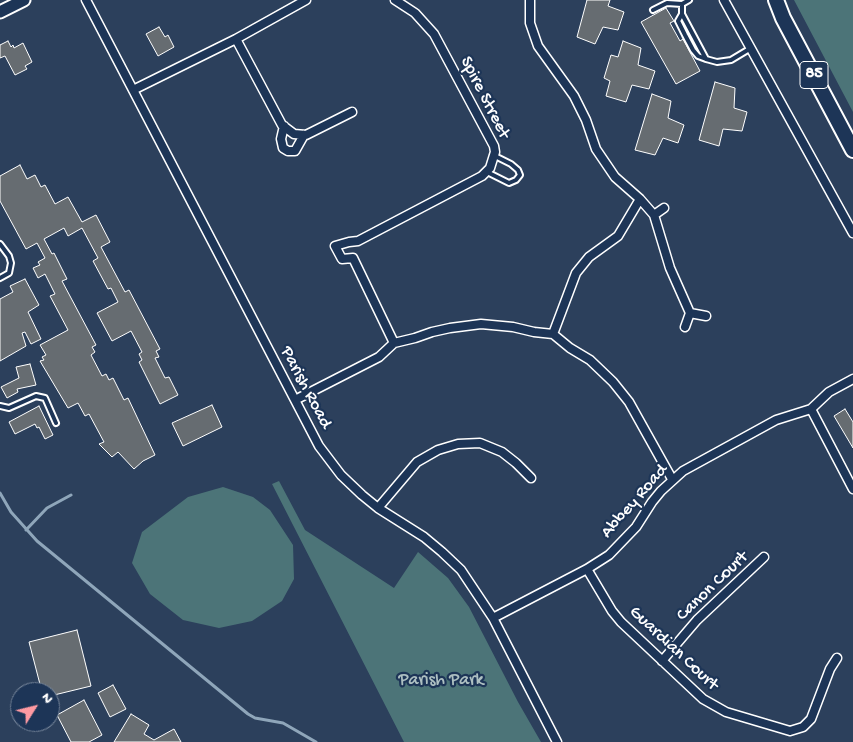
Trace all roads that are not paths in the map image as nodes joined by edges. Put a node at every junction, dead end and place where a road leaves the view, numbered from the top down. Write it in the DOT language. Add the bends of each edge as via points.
graph roads {
  1 [pos="24,0"];
  2 [pos="86,0"];
  3 [pos="306,0"];
  4 [pos="395,0"];
  5 [pos="530,0"];
  6 [pos="688,0"];
  7 [pos="724,0"];
  8 [pos="778,0"];
  9 [pos="407,3"];
  10 [pos="682,4"];
  11 [pos="653,10"];
  12 [pos="0,12"];
  13 [pos="236,39"];
  14 [pos="751,48"];
  15 [pos="133,90"];
  16 [pos="352,112"];
  17 [pos="284,126"];
  18 [pos="853,132"];
  19 [pos="304,135"];
  20 [pos="853,150"];
  21 [pos="495,156"];
  22 [pos="488,172"];
  23 [pos="640,199"];
  24 [pos="664,208"];
  25 [pos="654,215"];
  26 [pos="853,233"];
  27 [pos="358,241"];
  28 [pos="0,244"];
  29 [pos="353,258"];
  30 [pos="0,278"];
  31 [pos="690,313"];
  32 [pos="706,316"];
  33 [pos="685,327"];
  34 [pos="553,334"];
  35 [pos="394,343"];
  36 [pos="853,379"];
  37 [pos="295,400"];
  38 [pos="0,406"];
  39 [pos="811,409"];
  40 [pos="56,423"];
  41 [pos="532,478"];
  42 [pos="672,479"];
  43 [pos="853,489"];
  44 [pos="378,508"];
  45 [pos="764,557"];
  46 [pos="587,569"];
  47 [pos="493,618"];
  48 [pos="837,658"];
  49 [pos="662,661"];
  50 [pos="557,742"];
  1 -- 12 [label="main road"];
  2 -- 15 [label="street, Parish Road"];
  3 -- 13 [label="street"];
  4 -- 9 [label="street, Spire Street"];
  5 -- 23 [label="street" via="530,23 538,46 574,96 596,149 615,177"];
  6 -- 10 [label="lane"];
  7 -- 14 [label="street"];
  8 -- 18 [label="highway, 85" via="790,16"];
  8 -- 20 [label="highway, 85" via="783,18"];
  9 -- 21 [label="street, Spire Street" via="434,34 494,146"];
  10 -- 11 [label="lane" via="666,3"];
  10 -- 14 [label="lane" via="678,21 698,56 717,62 731,60"];
  13 -- 15 [label="street"];
  13 -- 17 [label="street"];
  14 -- 26 [label="street"];
  15 -- 37 [label="street, Parish Road"];
  16 -- 19 [label="street"];
  17 -- 19 [label="street" via="294,134"];
  17 -- 19 [label="street" via="282,148 288,152 294,151"];
  21 -- 22 [label="street, Spire Street"];
  21 -- 22 [label="lane" via="511,164 520,176 509,183"];
  22 -- 27 [label="street"];
  23 -- 25 [label="street"];
  23 -- 34 [label="street" via="618,236 589,257 576,273"];
  24 -- 25 [label="street"];
  25 -- 31 [label="street" via="670,268"];
  27 -- 29 [label="street"];
  27 -- 29 [label="street" via="335,246 342,259"];
  28 -- 30 [label="lane" via="11,263 9,272"];
  29 -- 35 [label="street"];
  31 -- 32 [label="street"];
  31 -- 33 [label="street"];
  34 -- 35 [label="street" via="481,324 450,328"];
  34 -- 42 [label="street" via="590,360 613,382 629,402"];
  35 -- 37 [label="street" via="379,357"];
  36 -- 39 [label="street, Abbey Road" via="829,392"];
  37 -- 44 [label="street, Parish Road" via="332,464 351,486"];
  38 -- 40 [label="lane" via="10,408 36,396 45,398"];
  39 -- 42 [label="street, Abbey Road" via="776,420"];
  39 -- 43 [label="street"];
  41 -- 44 [label="street" via="502,452 480,443 458,444 438,450 417,462"];
  42 -- 46 [label="street, Abbey Road" via="623,542"];
  44 -- 47 [label="street, Parish Road" via="424,537 461,570"];
  45 -- 49 [label="street, Canon Court" via="697,620"];
  46 -- 47 [label="street, Abbey Road"];
  46 -- 49 [label="street, Guardian Court" via="616,617"];
  47 -- 50 [label="street, Parish Road"];
  48 -- 49 [label="street, Guardian Court" via="811,719 803,727 790,731 726,712 703,699"];
}
